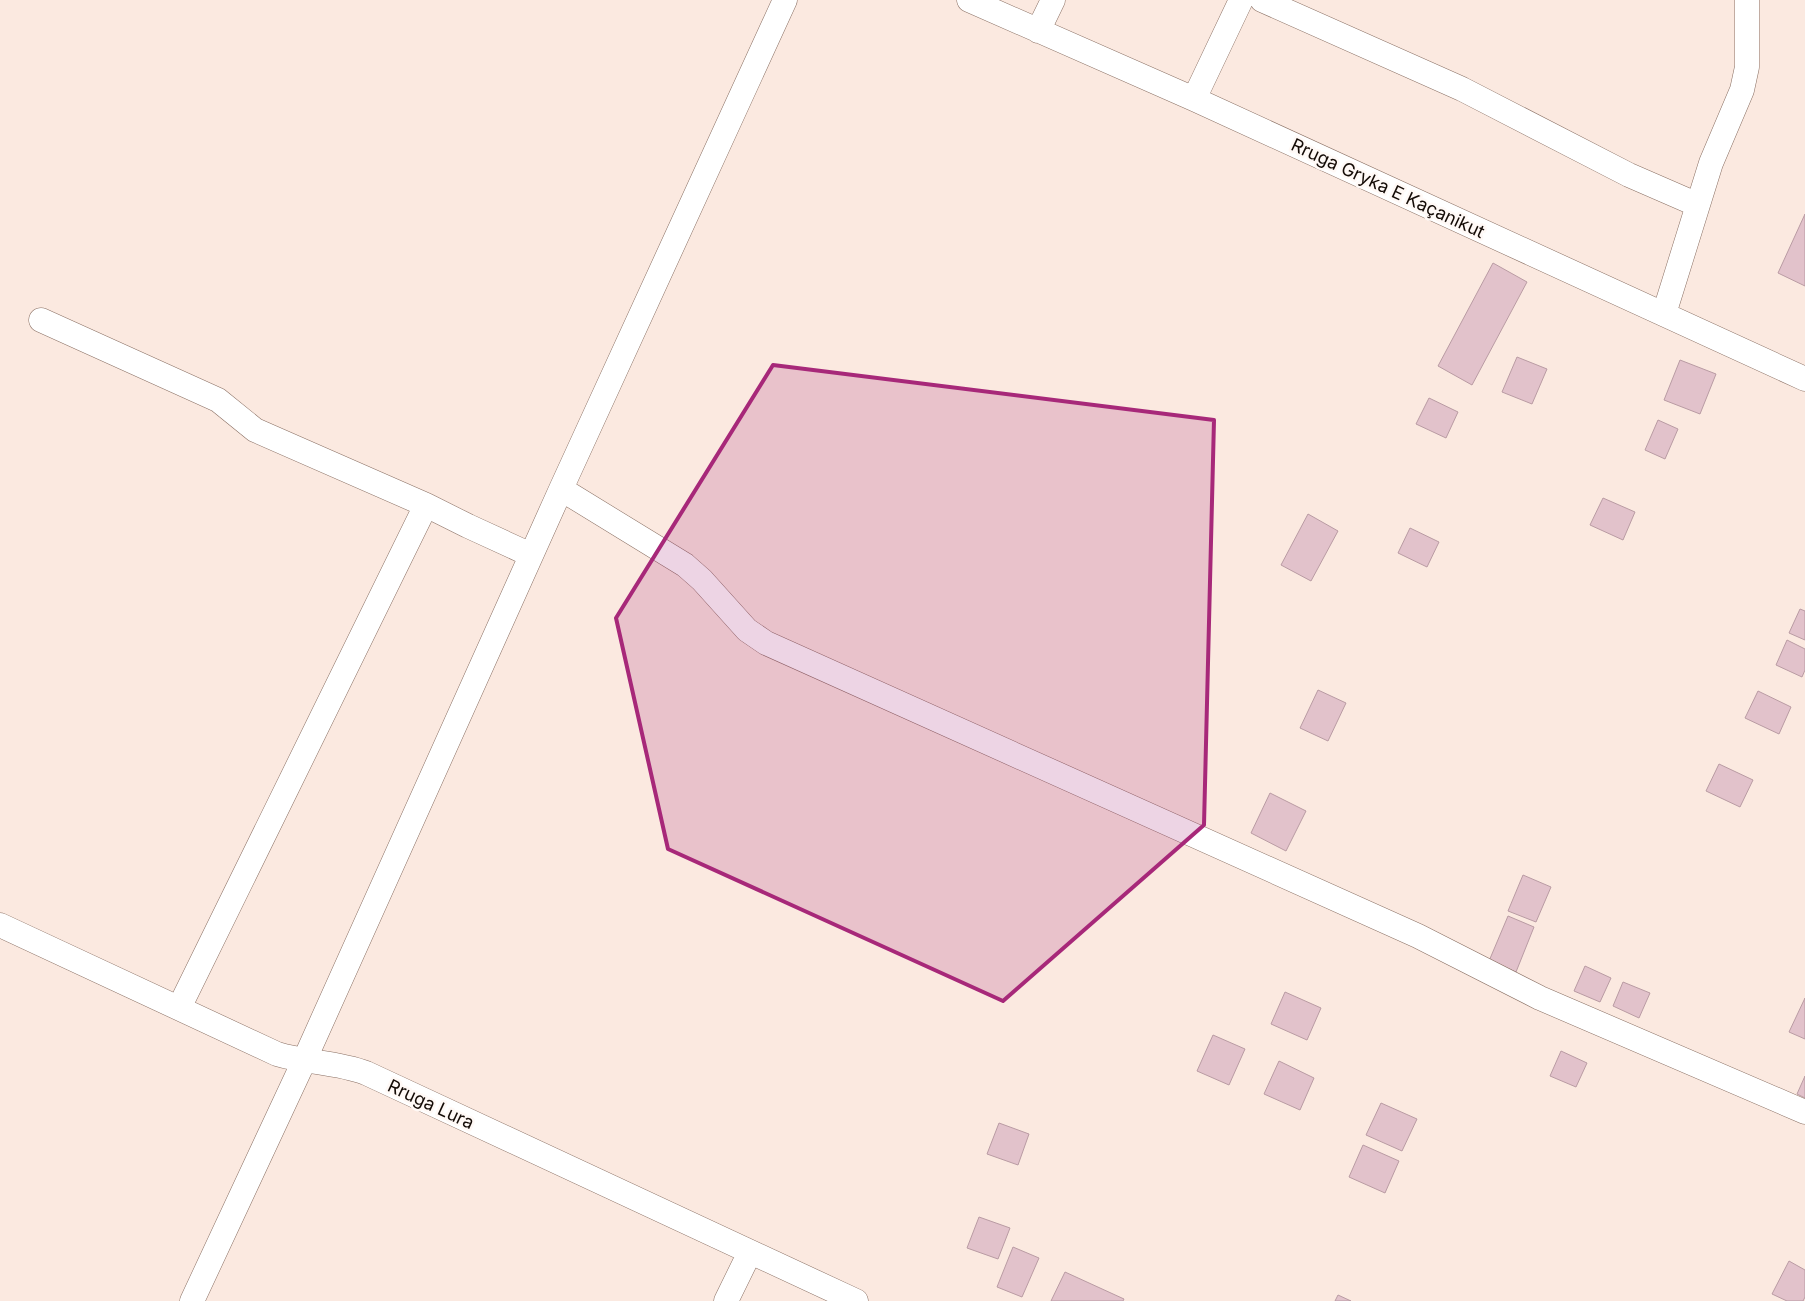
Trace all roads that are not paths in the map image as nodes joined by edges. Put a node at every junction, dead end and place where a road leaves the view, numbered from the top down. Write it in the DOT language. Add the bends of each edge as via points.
graph roads {
  1 [pos="786,0"];
  2 [pos="969,0"];
  3 [pos="1053,0"];
  4 [pos="1241,0"];
  5 [pos="1262,0"];
  6 [pos="1747,0"];
  7 [pos="1038,31"];
  8 [pos="1194,99"];
  9 [pos="1698,205"];
  10 [pos="1664,314"];
  11 [pos="41,320"];
  12 [pos="1805,379"];
  13 [pos="560,489"];
  14 [pos="426,505"];
  15 [pos="531,555"];
  16 [pos="0,925"];
  17 [pos="179,1008"];
  18 [pos="304,1061"];
  19 [pos="1805,1112"];
  20 [pos="750,1252"];
  21 [pos="192,1301"];
  22 [pos="726,1301"];
  23 [pos="856,1301"];
  1 -- 13 [label="street"];
  2 -- 7 [label="street, Rruga Gryka E Kaçanikut"];
  3 -- 7 [label="street"];
  4 -- 8 [label="street"];
  5 -- 9 [label="street" via="1462,89 1629,175"];
  6 -- 9 [label="street" via="1744,82 1711,163"];
  7 -- 8 [label="street, Rruga Gryka E Kaçanikut"];
  8 -- 10 [label="street, Rruga Gryka E Kaçanikut"];
  9 -- 10 [label="street"];
  10 -- 12 [label="street, Rruga Gryka E Kaçanikut"];
  11 -- 14 [label="street" via="218,400 255,430"];
  13 -- 15 [label="street"];
  13 -- 19 [label="street" via="685,564 746,630 766,643 1418,936 1540,998"];
  14 -- 15 [label="street"];
  14 -- 17 [label="street"];
  15 -- 18 [label="street"];
  16 -- 17 [label="street, Rruga Lura"];
  17 -- 18 [label="street, Rruga Lura" via="276,1054"];
  18 -- 20 [label="street, Rruga Lura" via="349,1067 366,1073"];
  18 -- 21 [label="street"];
  20 -- 22 [label="street"];
  20 -- 23 [label="street, Rruga Lura"];
}
